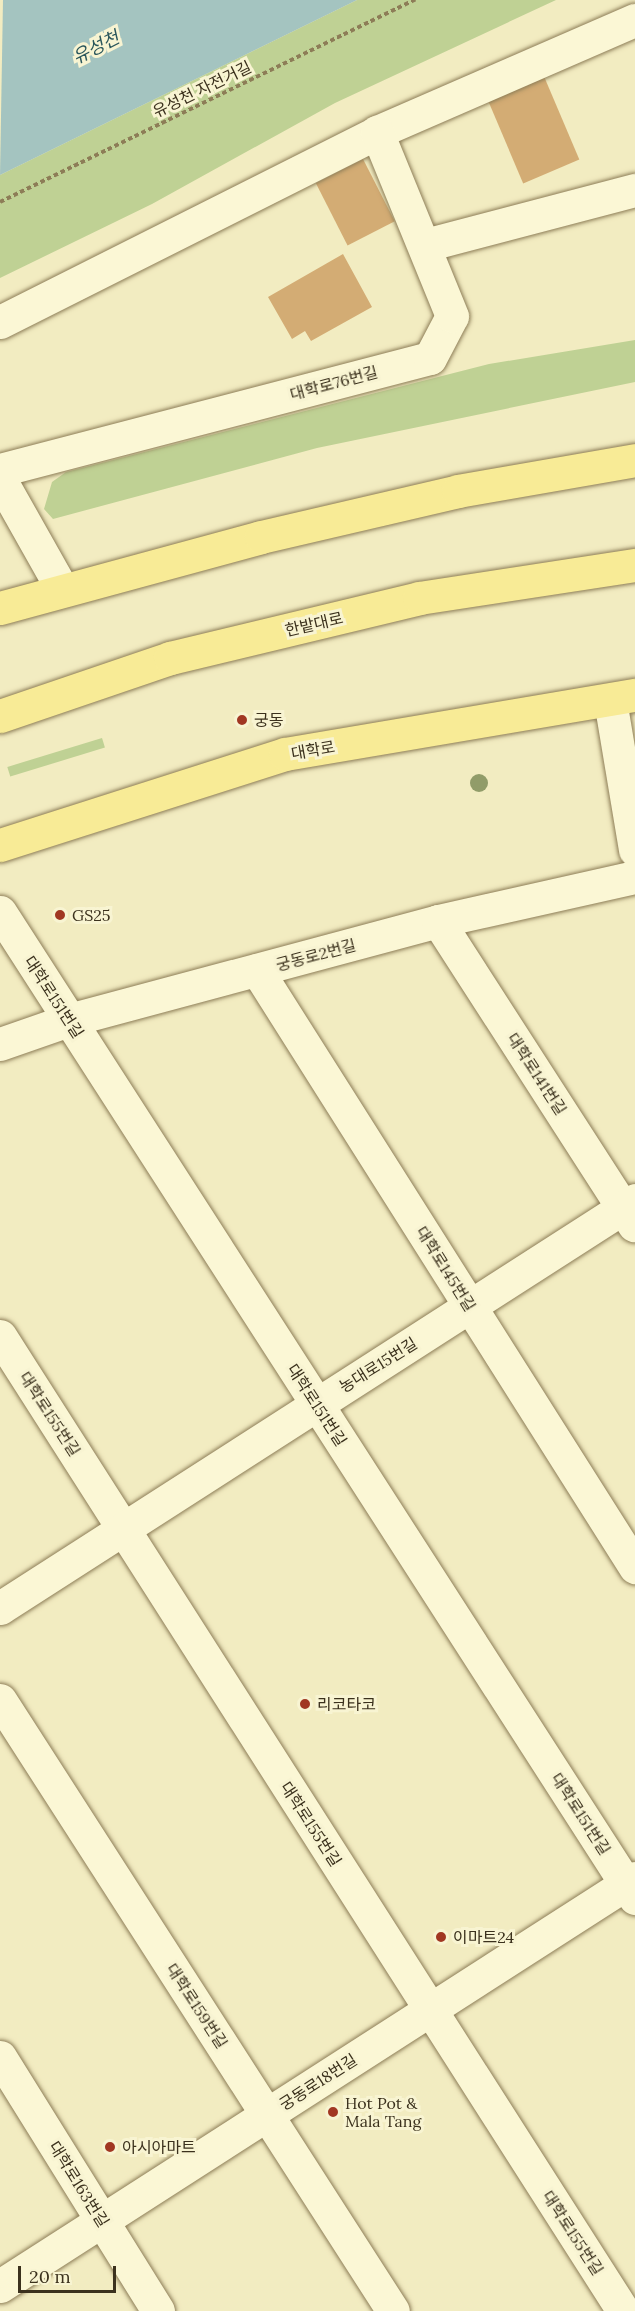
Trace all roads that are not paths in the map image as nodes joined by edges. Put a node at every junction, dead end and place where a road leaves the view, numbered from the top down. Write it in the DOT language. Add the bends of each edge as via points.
graph roads {
  1 [pos="635,20"];
  2 [pos="376,132"];
  3 [pos="635,190"];
  4 [pos="425,245"];
  5 [pos="0,322"];
  6 [pos="635,460"];
  7 [pos="0,470"];
  8 [pos="0,479"];
  9 [pos="635,565"];
  10 [pos="62,590"];
  11 [pos="0,608"];
  12 [pos="623,697"];
  13 [pos="0,716"];
  14 [pos="0,845"];
  15 [pos="635,850"];
  16 [pos="635,877"];
  17 [pos="0,912"];
  18 [pos="438,921"];
  19 [pos="257,970"];
  20 [pos="69,1020"];
  21 [pos="0,1044"];
  22 [pos="631,1211"];
  23 [pos="470,1306"];
  24 [pos="0,1336"];
  25 [pos="316,1404"];
  26 [pos="123,1529"];
  27 [pos="635,1567"];
  28 [pos="0,1608"];
  29 [pos="0,1700"];
  30 [pos="632,1886"];
  31 [pos="430,2010"];
  32 [pos="0,2057"];
  33 [pos="267,2115"];
  34 [pos="102,2221"];
  35 [pos="0,2286"];
  36 [pos="158,2311"];
  37 [pos="393,2311"];
  38 [pos="623,2311"];
  1 -- 2 [label="street"];
  2 -- 4 [label="street, 대학로76번길"];
  2 -- 5 [label="street"];
  3 -- 4 [label="street"];
  4 -- 7 [label="street, 대학로76번길" via="452,316 430,358"];
  6 -- 10 [label="main road" via="458,491 261,537"];
  8 -- 10 [label="street"];
  9 -- 13 [label="main road, 한밭대로" via="419,598 170,658"];
  10 -- 11 [label="main road"];
  12 -- 14 [label="main road, 대학로" via="285,754"];
  12 -- 15 [label="street"];
  16 -- 18 [label="street, 궁동로2번길"];
  17 -- 20 [label="street, 대학로151번길"];
  18 -- 19 [label="street, 궁동로2번길"];
  18 -- 22 [label="street, 대학로141번길"];
  19 -- 20 [label="street, 궁동로2번길"];
  19 -- 23 [label="street, 대학로145번길"];
  20 -- 21 [label="street, 궁동로2번길"];
  20 -- 25 [label="street, 대학로151번길"];
  22 -- 23 [label="street, 농대로15번길"];
  23 -- 25 [label="street, 농대로15번길"];
  23 -- 27 [label="street, 대학로145번길"];
  24 -- 26 [label="street, 대학로155번길"];
  25 -- 26 [label="street, 농대로15번길"];
  25 -- 30 [label="street, 대학로151번길"];
  26 -- 28 [label="street, 농대로15번길"];
  26 -- 31 [label="street, 대학로155번길"];
  29 -- 33 [label="street, 대학로159번길"];
  30 -- 31 [label="street, 궁동로18번길"];
  31 -- 33 [label="street, 궁동로18번길"];
  31 -- 38 [label="street, 대학로155번길"];
  32 -- 34 [label="street, 대학로163번길"];
  33 -- 34 [label="street, 궁동로18번길"];
  33 -- 37 [label="street, 대학로159번길"];
  34 -- 35 [label="street, 궁동로18번길"];
  34 -- 36 [label="street, 대학로163번길"];
}
